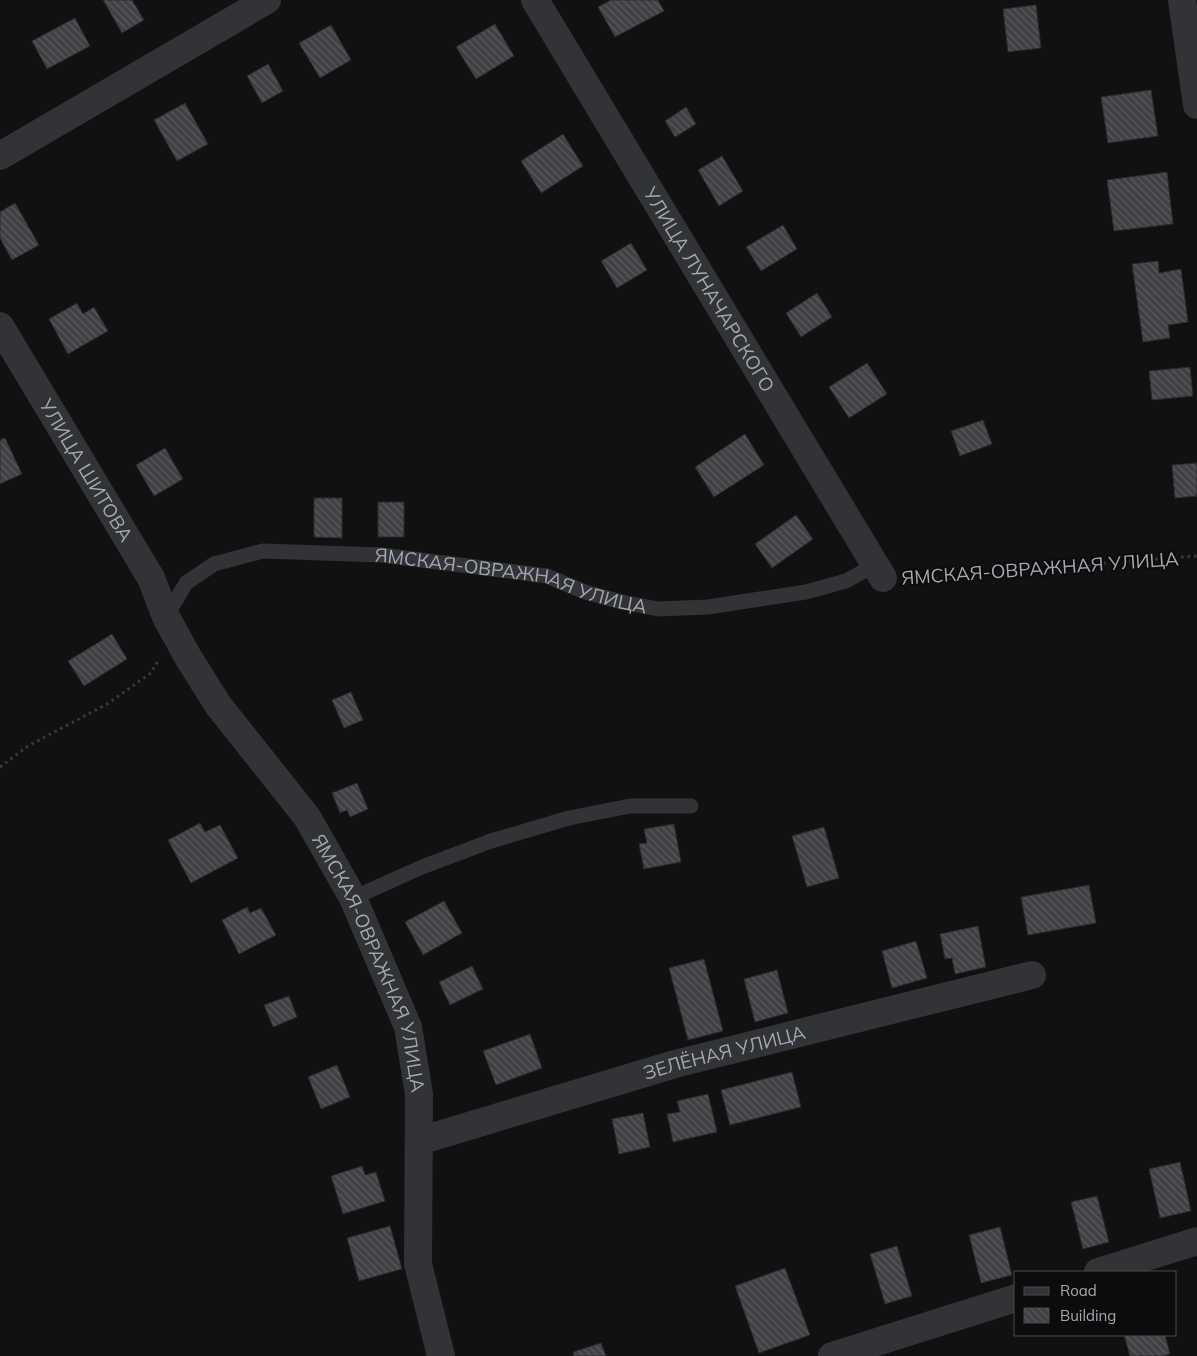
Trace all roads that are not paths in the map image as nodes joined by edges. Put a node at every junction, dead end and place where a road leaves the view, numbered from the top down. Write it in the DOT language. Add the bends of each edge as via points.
graph roads {
  1 [pos="267,0"];
  2 [pos="535,0"];
  3 [pos="1182,0"];
  4 [pos="1197,105"];
  5 [pos="0,156"];
  6 [pos="0,326"];
  7 [pos="879,572"];
  8 [pos="166,616"];
  9 [pos="691,806"];
  10 [pos="352,898"];
  11 [pos="1032,975"];
  12 [pos="419,1141"];
  13 [pos="1197,1241"];
  14 [pos="1101,1271"];
  15 [pos="1014,1299"];
  16 [pos="441,1356"];
  17 [pos="832,1356"];
  1 -- 5 [label="street"];
  2 -- 7 [label="street, УЛИЦА ЛУНАЧАРСКОГО"];
  3 -- 4 [label="street"];
  6 -- 8 [label="street, УЛИЦА ШИТОВА" via="151,578"];
  7 -- 8 [label="lane, ЯМСКАЯ-ОВРАЖНАЯ УЛИЦА" via="806,592 746,602 658,608 584,592 547,576 382,555 263,551 214,564 186,583"];
  8 -- 10 [label="street, ЯМСКАЯ-ОВРАЖНАЯ УЛИЦА" via="218,705 307,817"];
  9 -- 10 [label="lane" via="630,806 568,818 491,841"];
  10 -- 12 [label="street, ЯМСКАЯ-ОВРАЖНАЯ УЛИЦА" via="408,1027 420,1094"];
  11 -- 12 [label="street, ЗЕЛЁНАЯ УЛИЦА" via="675,1064"];
  12 -- 16 [label="street, ЯМСКАЯ-ОВРАЖНАЯ УЛИЦА" via="418,1264"];
  13 -- 14 [label="street"];
  15 -- 17 [label="street"];
}
